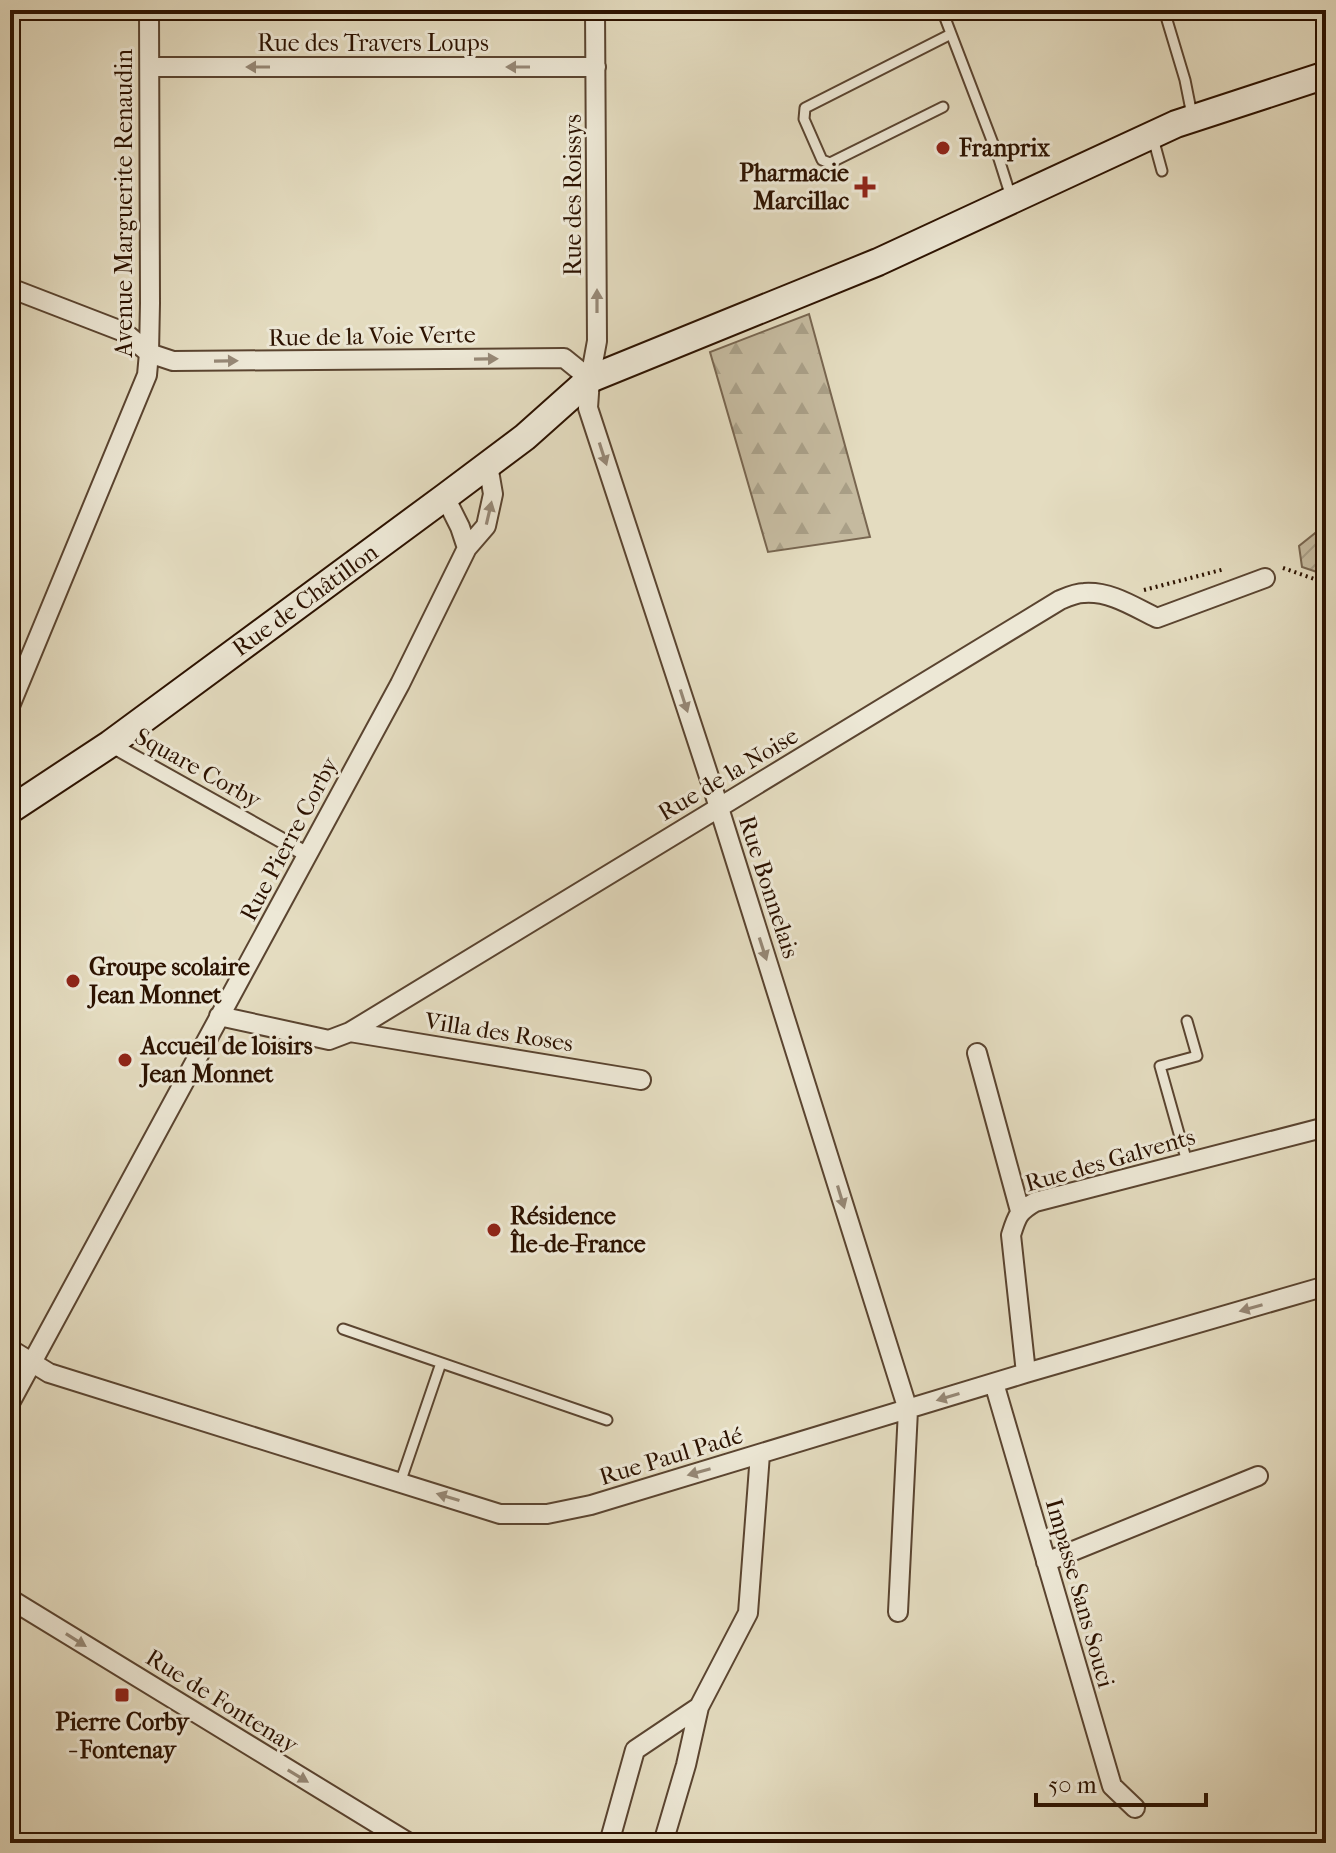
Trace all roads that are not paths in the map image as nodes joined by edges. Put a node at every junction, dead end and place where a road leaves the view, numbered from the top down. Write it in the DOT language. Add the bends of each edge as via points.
graph roads {
  1 [pos="149,10"];
  2 [pos="595,10"];
  3 [pos="942,10"];
  4 [pos="1164,10"];
  5 [pos="951,34"];
  6 [pos="150,67"];
  7 [pos="596,67"];
  8 [pos="1326,75"];
  9 [pos="943,107"];
  10 [pos="1192,118"];
  11 [pos="1152,134"];
  12 [pos="1162,171"];
  13 [pos="1011,200"];
  14 [pos="10,288"];
  15 [pos="149,353"];
  16 [pos="590,379"];
  17 [pos="488,465"];
  18 [pos="445,497"];
  19 [pos="467,548"];
  20 [pos="1265,578"];
  21 [pos="10,706"];
  22 [pos="110,744"];
  23 [pos="719,808"];
  24 [pos="10,810"];
  25 [pos="308,855"];
  26 [pos="219,1016"];
  27 [pos="1187,1021"];
  28 [pos="350,1032"];
  29 [pos="977,1053"];
  30 [pos="641,1080"];
  31 [pos="1326,1127"];
  32 [pos="1187,1162"];
  33 [pos="1020,1211"];
  34 [pos="1326,1286"];
  35 [pos="343,1329"];
  36 [pos="10,1349"];
  37 [pos="32,1362"];
  38 [pos="441,1363"];
  39 [pos="1026,1373"];
  40 [pos="994,1383"];
  41 [pos="10,1403"];
  42 [pos="908,1410"];
  43 [pos="607,1420"];
  44 [pos="760,1454"];
  45 [pos="1258,1476"];
  46 [pos="400,1483"];
  47 [pos="1046,1562"];
  48 [pos="10,1599"];
  49 [pos="898,1612"];
  50 [pos="699,1707"];
  51 [pos="1135,1808"];
  52 [pos="409,1843"];
  53 [pos="609,1843"];
  54 [pos="663,1843"];
  1 -- 6 [label="street, Avenue Marguerite Renaudin"];
  2 -- 7 [label="street, Rue des Roissys"];
  3 -- 5 [label="lane"];
  4 -- 10 [label="lane"];
  5 -- 9 [label="lane" via="805,108 804,119 822,160 830,163"];
  5 -- 13 [label="lane"];
  7 -- 6 [label="street, Rue des Travers Loups, one-way"];
  6 -- 15 [label="street, Avenue Marguerite Renaudin"];
  16 -- 7 [label="street, Rue des Roissys, one-way" via="597,341"];
  8 -- 10 [label="main road, Rue de Châtillon"];
  10 -- 11 [label="main road, Rue de Châtillon"];
  11 -- 12 [label="lane"];
  11 -- 13 [label="main road, Rue de Châtillon"];
  13 -- 16 [label="main road, Rue de Châtillon" via="878,262"];
  14 -- 15 [label="street" via="124,332"];
  15 -- 16 [label="street, Rue de la Voie Verte, one-way" via="173,361 564,358"];
  15 -- 21 [label="street, Avenue Marguerite Renaudin" via="147,375"];
  16 -- 17 [label="main road, Rue de Châtillon"];
  16 -- 23 [label="street, Rue Bonnelais, one-way" via="588,408"];
  17 -- 18 [label="main road, Rue de Châtillon"];
  19 -- 17 [label="street, Rue Pierre Corby, one-way" via="486,526 493,494"];
  18 -- 19 [label="street"];
  18 -- 22 [label="main road, Rue de Châtillon"];
  19 -- 25 [label="street, Rue Pierre Corby"];
  20 -- 23 [label="street, Rue de la Noise" via="1157,618 1099,593 1081,592 1060,600"];
  22 -- 24 [label="main road, Rue de Châtillon"];
  22 -- 25 [label="street, Square Corby"];
  23 -- 28 [label="street, Rue de la Noise"];
  23 -- 42 [label="street, Rue Bonnelais, one-way"];
  25 -- 26 [label="street, Rue Pierre Corby"];
  26 -- 28 [label="street, Rue de la Noise" via="329,1040"];
  26 -- 37 [label="street, Rue Pierre Corby"];
  27 -- 32 [label="lane" via="1197,1056 1160,1066"];
  28 -- 30 [label="street, Villa des Roses"];
  29 -- 33 [label="street"];
  31 -- 32 [label="street, Rue des Galvents"];
  32 -- 33 [label="street, Rue des Galvents" via="1035,1202"];
  33 -- 39 [label="street, Rue des Galvents" via="1011,1235"];
  34 -- 39 [label="street, Rue Paul Padé, one-way"];
  35 -- 38 [label="lane"];
  36 -- 37 [label="street, Rue Paul Padé"];
  37 -- 41 [label="street, Rue Pierre Corby"];
  37 -- 46 [label="street, Rue Paul Padé" via="49,1373"];
  38 -- 43 [label="lane"];
  38 -- 46 [label="lane"];
  39 -- 40 [label="street, Rue Paul Padé"];
  40 -- 42 [label="street, Rue Paul Padé, one-way"];
  40 -- 47 [label="street, Impasse Sans Souci"];
  42 -- 44 [label="street, Rue Paul Padé"];
  42 -- 49 [label="street"];
  44 -- 46 [label="street, Rue Paul Padé, one-way" via="547,1514 500,1514"];
  44 -- 50 [label="street" via="748,1613"];
  45 -- 47 [label="street"];
  47 -- 51 [label="street, Impasse Sans Souci" via="1112,1786"];
  48 -- 52 [label="street, Rue de Fontenay, one-way"];
  50 -- 53 [label="street" via="635,1750"];
  50 -- 54 [label="street"];
}
